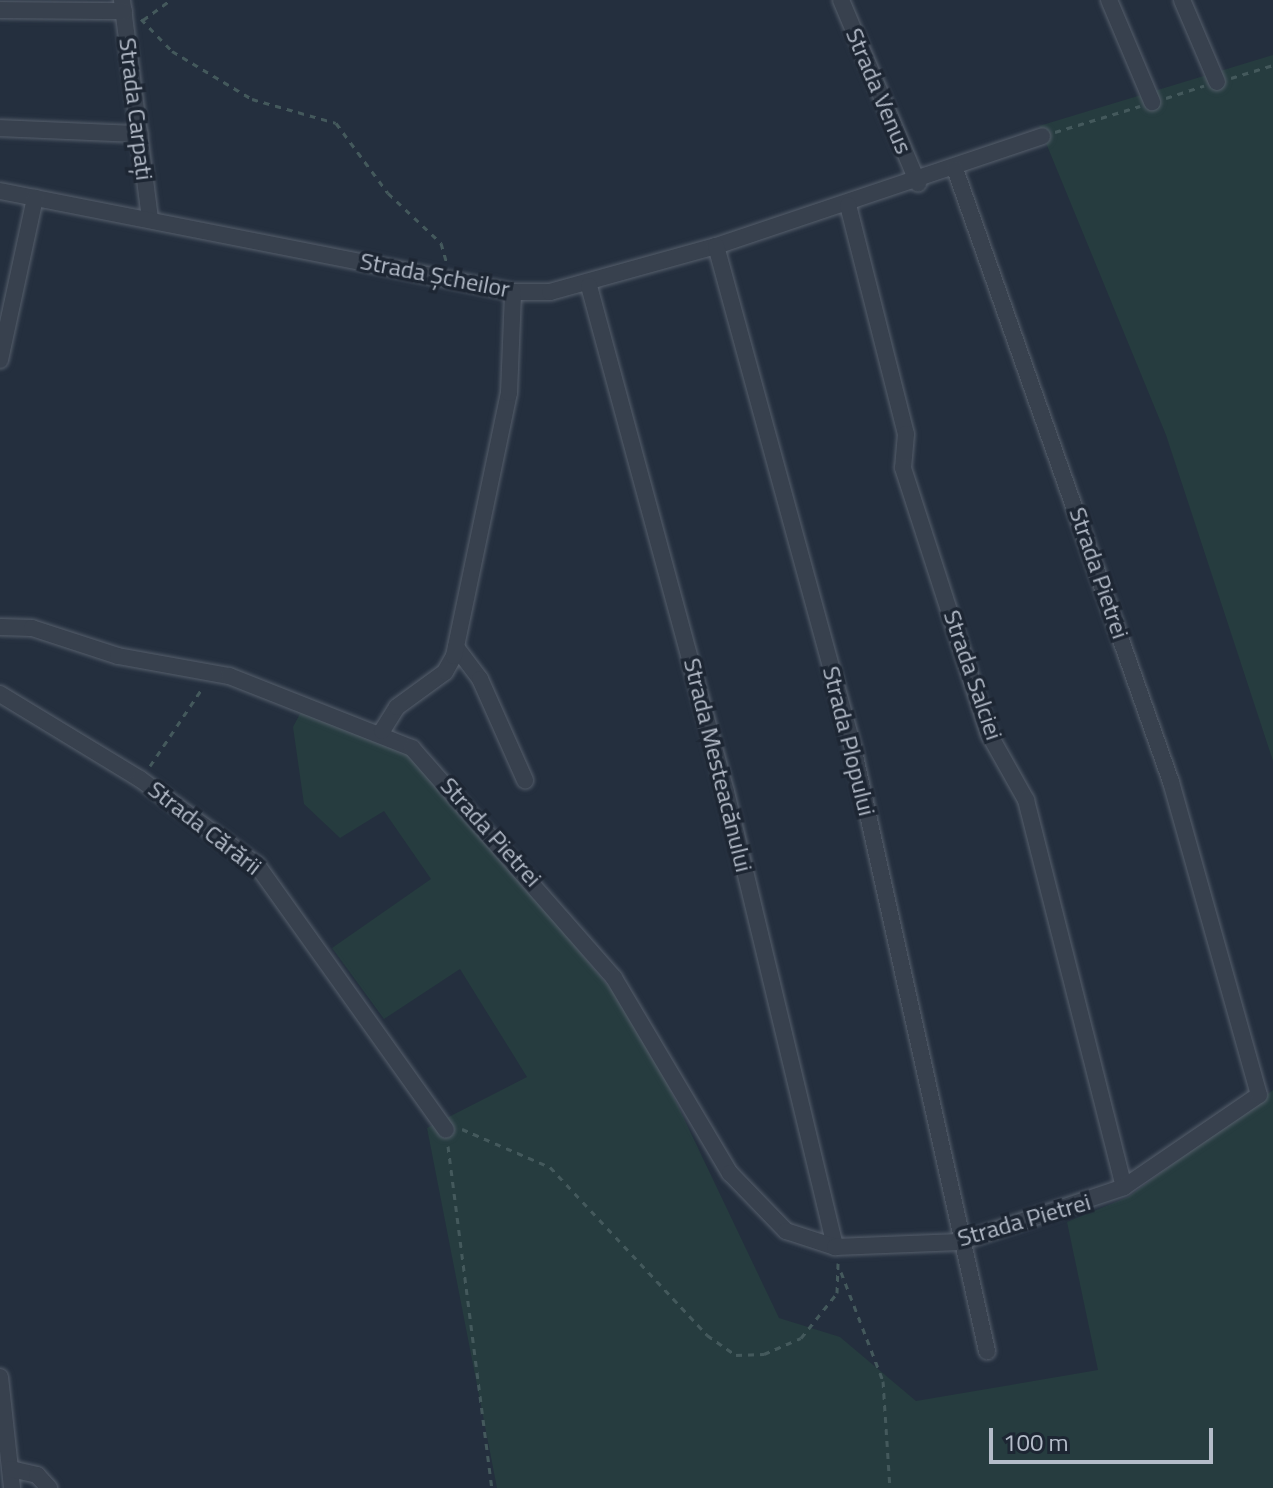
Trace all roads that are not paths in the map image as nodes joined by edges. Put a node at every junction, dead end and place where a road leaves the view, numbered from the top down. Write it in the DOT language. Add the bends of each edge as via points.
graph roads {
  1 [pos="841,0"];
  2 [pos="1109,0"];
  3 [pos="1182,0"];
  4 [pos="123,6"];
  5 [pos="0,10"];
  6 [pos="1217,82"];
  7 [pos="1152,102"];
  8 [pos="0,128"];
  9 [pos="140,134"];
  10 [pos="1042,136"];
  11 [pos="955,169"];
  12 [pos="918,183"];
  13 [pos="0,191"];
  14 [pos="35,198"];
  15 [pos="848,205"];
  16 [pos="150,219"];
  17 [pos="716,246"];
  18 [pos="589,286"];
  19 [pos="513,292"];
  20 [pos="0,360"];
  21 [pos="0,627"];
  22 [pos="456,647"];
  23 [pos="0,694"];
  24 [pos="382,731"];
  25 [pos="525,780"];
  26 [pos="446,1130"];
  27 [pos="1124,1187"];
  28 [pos="960,1242"];
  29 [pos="835,1247"];
  30 [pos="987,1351"];
  31 [pos="0,1377"];
  32 [pos="11,1469"];
  33 [pos="12,1488"];
  34 [pos="49,1488"];
  1 -- 12 [label="street, Strada Venus"];
  2 -- 7 [label="street"];
  3 -- 6 [label="street"];
  4 -- 5 [label="street"];
  4 -- 9 [label="street, Strada Carpați"];
  8 -- 9 [label="street"];
  9 -- 16 [label="street, Strada Carpați"];
  10 -- 11 [label="street, Strada Șcheilor"];
  11 -- 12 [label="street, Strada Șcheilor"];
  11 -- 27 [label="street, Strada Pietrei" via="1171,782 1259,1095"];
  12 -- 15 [label="street, Strada Șcheilor"];
  13 -- 14 [label="street, Strada Șcheilor"];
  14 -- 16 [label="street, Strada Șcheilor"];
  14 -- 20 [label="street"];
  15 -- 17 [label="street, Strada Șcheilor"];
  15 -- 27 [label="street, Strada Salciei" via="906,434 903,468 989,734 1026,800"];
  16 -- 19 [label="street, Strada Șcheilor"];
  17 -- 18 [label="street, Strada Șcheilor"];
  17 -- 28 [label="street, Strada Plopului" via="853,747"];
  18 -- 19 [label="street, Strada Șcheilor"];
  18 -- 29 [label="street, Strada Mesteacănului" via="726,792"];
  19 -- 22 [label="street" via="509,393"];
  21 -- 24 [label="street, Strada Pietrei" via="32,628 118,656 203,670"];
  22 -- 24 [label="street" via="445,672 405,700"];
  22 -- 25 [label="street" via="480,679"];
  23 -- 26 [label="street, Strada Cărării" via="140,779 237,847 275,884"];
  24 -- 29 [label="street, Strada Pietrei" via="424,758 569,919 648,1026 751,1202 786,1231"];
  27 -- 28 [label="street, Strada Pietrei"];
  28 -- 29 [label="street, Strada Pietrei"];
  28 -- 30 [label="street, Strada Plopului"];
  31 -- 32 [label="street"];
  32 -- 33 [label="street"];
  32 -- 34 [label="street" via="37,1475"];
}
